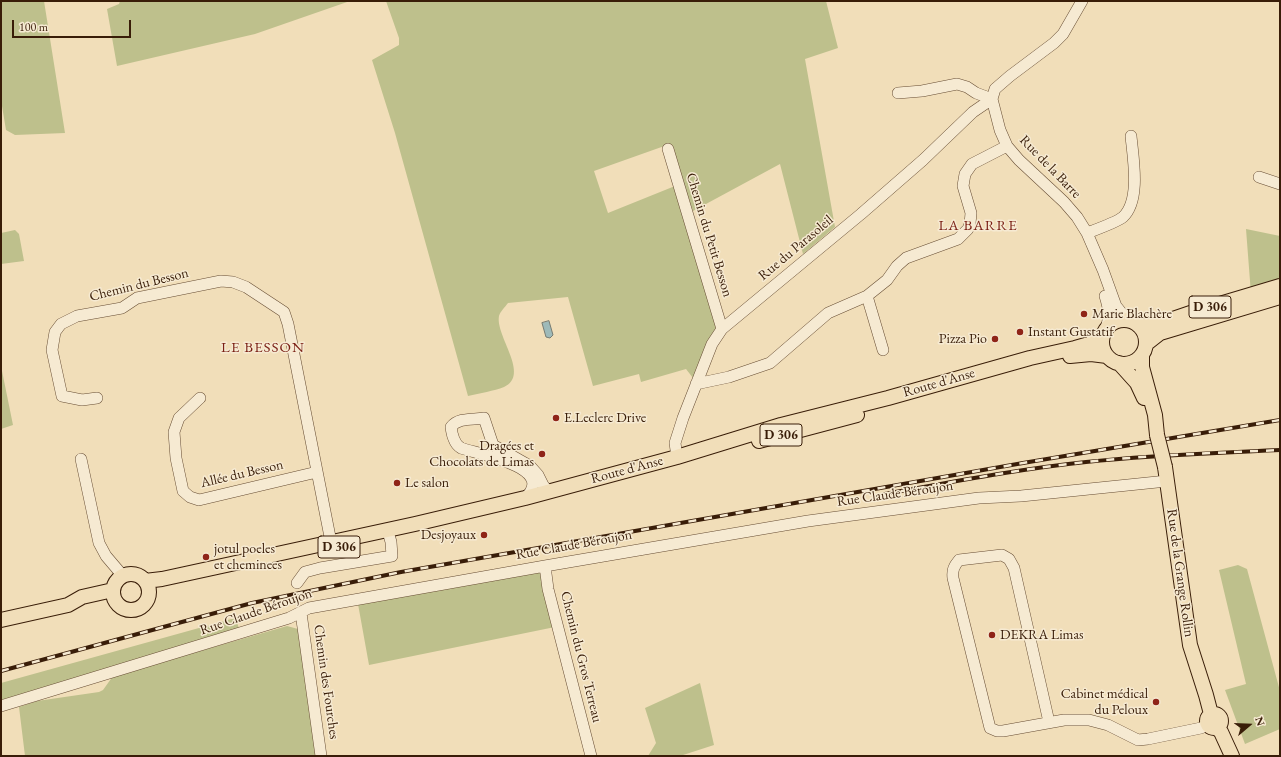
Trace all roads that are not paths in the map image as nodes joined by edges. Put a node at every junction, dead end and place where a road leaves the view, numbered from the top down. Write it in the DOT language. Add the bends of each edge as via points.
graph roads {
  1 [pos="1082,1"];
  2 [pos="898,93"];
  3 [pos="992,99"];
  4 [pos="1131,136"];
  5 [pos="1007,146"];
  6 [pos="668,149"];
  7 [pos="1259,177"];
  8 [pos="1280,184"];
  9 [pos="1087,233"];
  10 [pos="1091,245"];
  11 [pos="1280,286"];
  12 [pos="867,296"];
  13 [pos="1280,297"];
  14 [pos="1133,323"];
  15 [pos="722,329"];
  16 [pos="1104,332"];
  17 [pos="1144,349"];
  18 [pos="882,350"];
  19 [pos="1113,360"];
  20 [pos="696,384"];
  21 [pos="97,398"];
  22 [pos="200,398"];
  23 [pos="1157,432"];
  24 [pos="677,457"];
  25 [pos="81,460"];
  26 [pos="317,472"];
  27 [pos="1167,481"];
  28 [pos="548,491"];
  29 [pos="525,498"];
  30 [pos="389,535"];
  31 [pos="332,542"];
  32 [pos="545,566"];
  33 [pos="123,576"];
  34 [pos="297,583"];
  35 [pos="147,586"];
  36 [pos="114,595"];
  37 [pos="301,613"];
  38 [pos="1,620"];
  39 [pos="1,706"];
  40 [pos="1049,722"];
  41 [pos="1212,722"];
  42 [pos="321,756"];
  43 [pos="591,756"];
  44 [pos="1232,756"];
  1 -- 3 [label="street" via="1063,34 1000,85"];
  2 -- 3 [label="street" via="957,84"];
  3 -- 5 [label="street, Rue de la Barre"];
  3 -- 15 [label="street, Rue du Parasoleil" via="973,112 861,214"];
  4 -- 9 [label="street" via="1135,185 1131,204 1123,217"];
  5 -- 9 [label="street, Rue de la Barre" via="1064,202"];
  5 -- 12 [label="street" via="972,164 965,174 963,186 971,213 968,229 958,239 906,258 888,280"];
  6 -- 15 [label="street, Chemin du Petit Besson"];
  7 -- 8 [label="street"];
  9 -- 10 [label="street, Rue de la Barre"];
  10 -- 14 [label="street, Rue de la Barre" via="1116,306"];
  10 -- 16 [label="street, Rue de la Barre" via="1109,309 1110,318"];
  11 -- 14 [label="main road, D 306" via="1152,326"];
  12 -- 18 [label="street"];
  12 -- 20 [label="street" via="828,314 770,363"];
  13 -- 17 [label="main road, D 306" via="1160,333"];
  14 -- 16 [label="main road" via="1115,321"];
  14 -- 17 [label="main road" via="1146,337"];
  15 -- 20 [label="street, Rue du Parasoleil" via="712,344"];
  16 -- 19 [label="main road" via="1103,350"];
  16 -- 24 [label="main road, Route d'Anse / D 306" via="1088,344 781,425"];
  17 -- 19 [label="main road" via="1132,363"];
  17 -- 23 [label="main road, Rue de la Grange Rollin" via="1142,367"];
  19 -- 23 [label="main road, Rue de la Grange Rollin" via="1137,383"];
  19 -- 30 [label="main road, Route d'Anse / D 306" via="1091,354 1032,365 601,484"];
  20 -- 24 [label="street, Rue du Parasoleil" via="675,443"];
  21 -- 26 [label="street, Chemin du Besson" via="82,400 62,396 52,350 55,332 61,324 77,316 122,308 136,298 221,281 233,282 246,287 284,312"];
  22 -- 26 [label="street, Allée du Besson" via="179,418 174,432 183,491 190,497 200,500"];
  23 -- 27 [label="main road, Rue de la Grange Rollin, bridge"];
  24 -- 28 [label="main road, Route d'Anse / D 306"];
  25 -- 33 [label="street" via="99,543"];
  26 -- 31 [label="street, Chemin du Besson"];
  27 -- 32 [label="street, Rue Claude Béroujon" via="915,506 808,521"];
  27 -- 41 [label="main road, Rue de la Grange Rollin" via="1190,646"];
  28 -- 29 [label="main road, Route d'Anse / D 306"];
  28 -- 29 [label="street" via="530,466 493,445 484,418 455,422 451,427 456,445 516,465 531,477 531,492"];
  29 -- 31 [label="main road, Route d'Anse / D 306"];
  30 -- 34 [label="street" via="392,556 305,572"];
  30 -- 35 [label="main road, Route d'Anse / D 306"];
  31 -- 35 [label="main road, Route d'Anse / D 306" via="162,579"];
  32 -- 37 [label="street, Rue Claude Béroujon" via="310,608"];
  32 -- 43 [label="street, Chemin du Gros Terreau" via="548,589"];
  33 -- 35 [label="main road" via="140,577"];
  33 -- 36 [label="main road" via="118,579"];
  35 -- 36 [label="main road" via="146,602 136,610 124,609 118,605"];
  36 -- 38 [label="main road" via="84,606 68,605"];
  37 -- 39 [label="street, Rue Claude Béroujon" via="204,646"];
  37 -- 42 [label="street, Chemin des Fourches"];
  40 -- 40 [label="street" via="1003,731 990,728 953,578 952,571 959,560 1002,555 1009,559 1014,568"];
  40 -- 41 [label="street" via="1089,720 1138,740 1201,728"];
  41 -- 44 [label="main road, Rue de la Grange Rollin" via="1221,732"];
}
